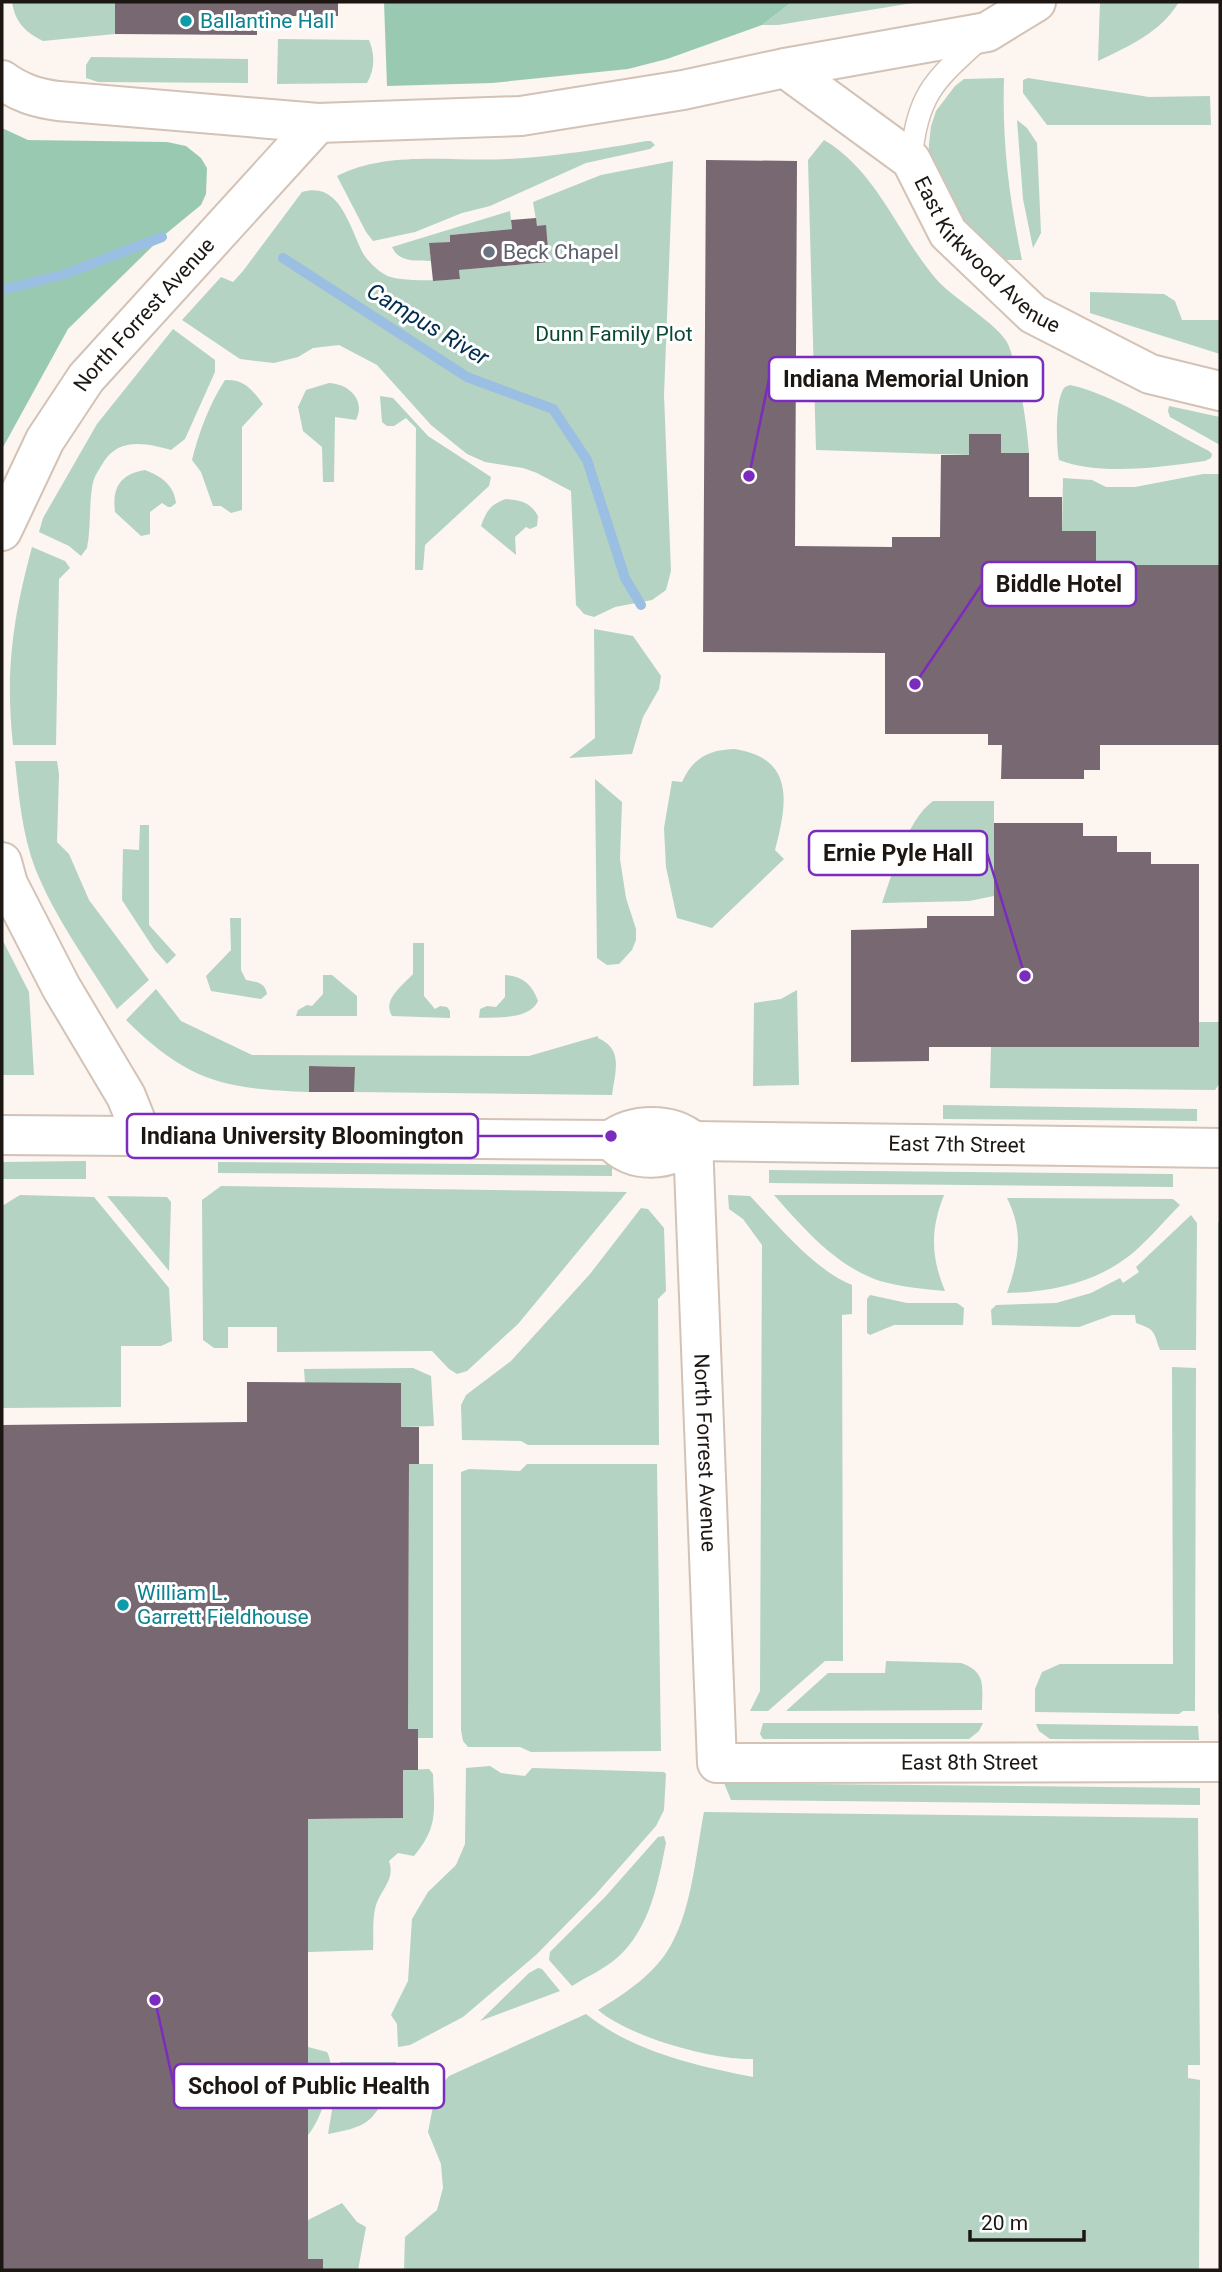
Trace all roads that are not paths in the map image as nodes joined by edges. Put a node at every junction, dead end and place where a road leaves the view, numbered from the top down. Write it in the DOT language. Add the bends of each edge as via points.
graph roads {
  1 [pos="1036,2"];
  2 [pos="987,32"];
  3 [pos="785,68"];
  4 [pos="2,80"];
  5 [pos="318,123"];
  6 [pos="911,160"];
  7 [pos="1220,391"];
  8 [pos="2,531"];
  9 [pos="2,862"];
  10 [pos="2,1135"];
  11 [pos="142,1136"];
  12 [pos="693,1141"];
  13 [pos="1220,1148"];
  14 [pos="1220,1762"];
  15 [pos="717,1763"];
  1 -- 2 [label="street"];
  2 -- 3 [label="street"];
  2 -- 6 [label="lane" via="945,70 927,94 917,115"];
  3 -- 5 [label="street" via="521,116"];
  3 -- 6 [label="street, East Kirkwood Avenue"];
  4 -- 5 [label="street" via="36,98 58,101"];
  5 -- 8 [label="street, North Forrest Avenue" via="86,378 45,440"];
  6 -- 7 [label="street, East Kirkwood Avenue" via="948,233 1033,314 1150,374"];
  9 -- 11 [label="street" via="8,884 61,987 126,1096"];
  10 -- 11 [label="street, East 7th Street"];
  11 -- 12 [label="street, East 7th Street" via="611,1140 626,1131 648,1128 679,1131"];
  12 -- 13 [label="street, East 7th Street"];
  12 -- 15 [label="street, North Forrest Avenue"];
  14 -- 15 [label="street, East 8th Street"];
}
